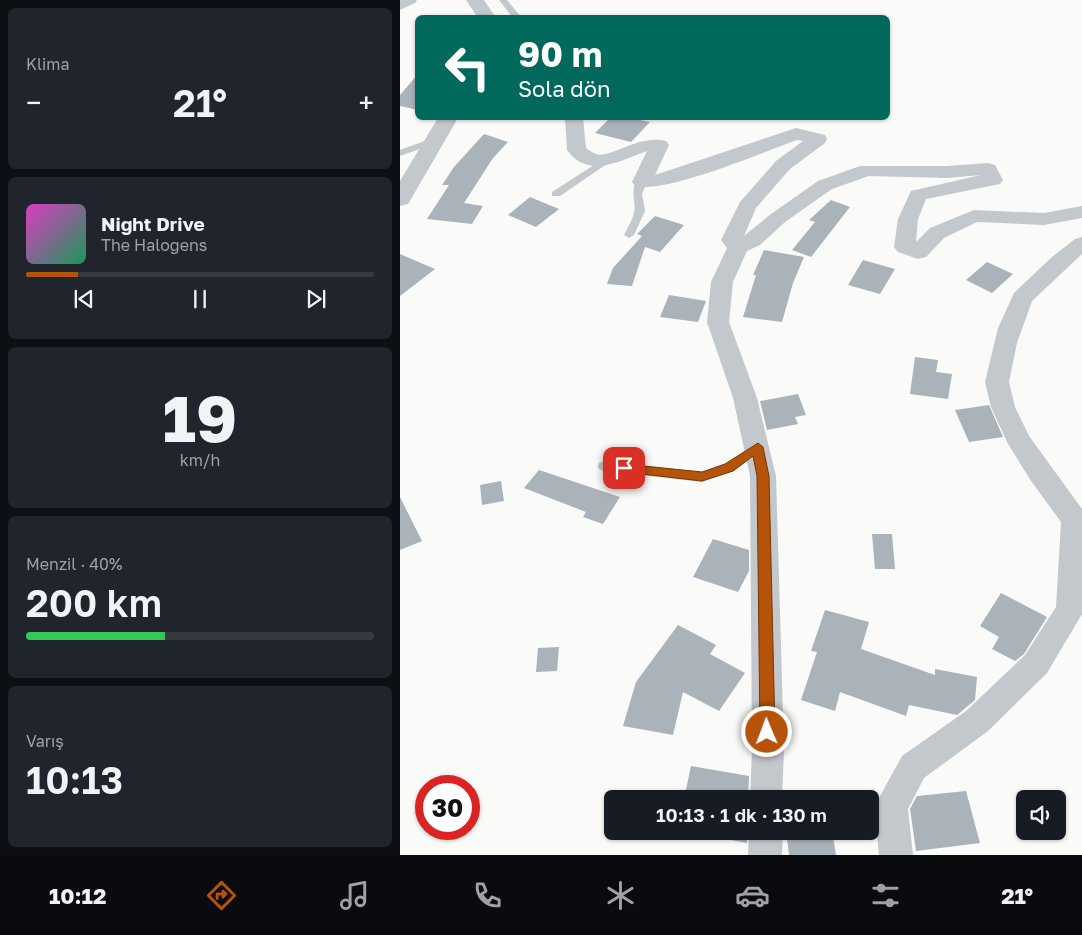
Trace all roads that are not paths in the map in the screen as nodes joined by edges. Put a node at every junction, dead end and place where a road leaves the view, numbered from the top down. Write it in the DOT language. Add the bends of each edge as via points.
graph roads {
  1 [pos="409,0"];
  2 [pos="475,0"];
  3 [pos="503,0"];
  4 [pos="400,5"];
  5 [pos="485,15"];
  6 [pos="516,15"];
  7 [pos="449,120"];
  8 [pos="574,120"];
  9 [pos="433,141"];
  10 [pos="400,153"];
  11 [pos="608,159"];
  12 [pos="642,182"];
  13 [pos="556,194"];
  14 [pos="400,199"];
  15 [pos="1082,212"];
  16 [pos="629,235"];
  17 [pos="738,247"];
  18 [pos="1078,248"];
  19 [pos="758,447"];
  20 [pos="604,466"];
  21 [pos="766,790"];
  22 [pos="766,840"];
  23 [pos="765,855"];
  24 [pos="896,855"];
  1 -- 4 [label="street"];
  2 -- 5 [label="street"];
  3 -- 6 [label="lane"];
  7 -- 9 [label="street"];
  8 -- 11 [label="street" via="577,150 593,160"];
  9 -- 10 [label="lane"];
  9 -- 14 [label="street"];
  11 -- 12 [label="street" via="648,142 659,145"];
  11 -- 13 [label="lane"];
  12 -- 16 [label="lane" via="637,194 640,211"];
  12 -- 17 [label="street" via="661,181 796,134 818,139 783,165 747,206 732,240"];
  15 -- 17 [label="street" via="1044,218 974,216 937,233 918,252 905,247 908,219 918,195 993,180 988,169 947,172 867,170 825,185 753,240"];
  17 -- 19 [label="street" via="722,282 718,322 745,398"];
  18 -- 24 [label="street" via="1022,298 1004,345 996,387 1015,435 1075,520 1070,609 1036,664 977,721 914,766 891,807"];
  19 -- 20 [label="lane" via="729,468 702,476"];
  19 -- 21 [label="street" via="763,476"];
  22 -- 23 [label="street"];
}
